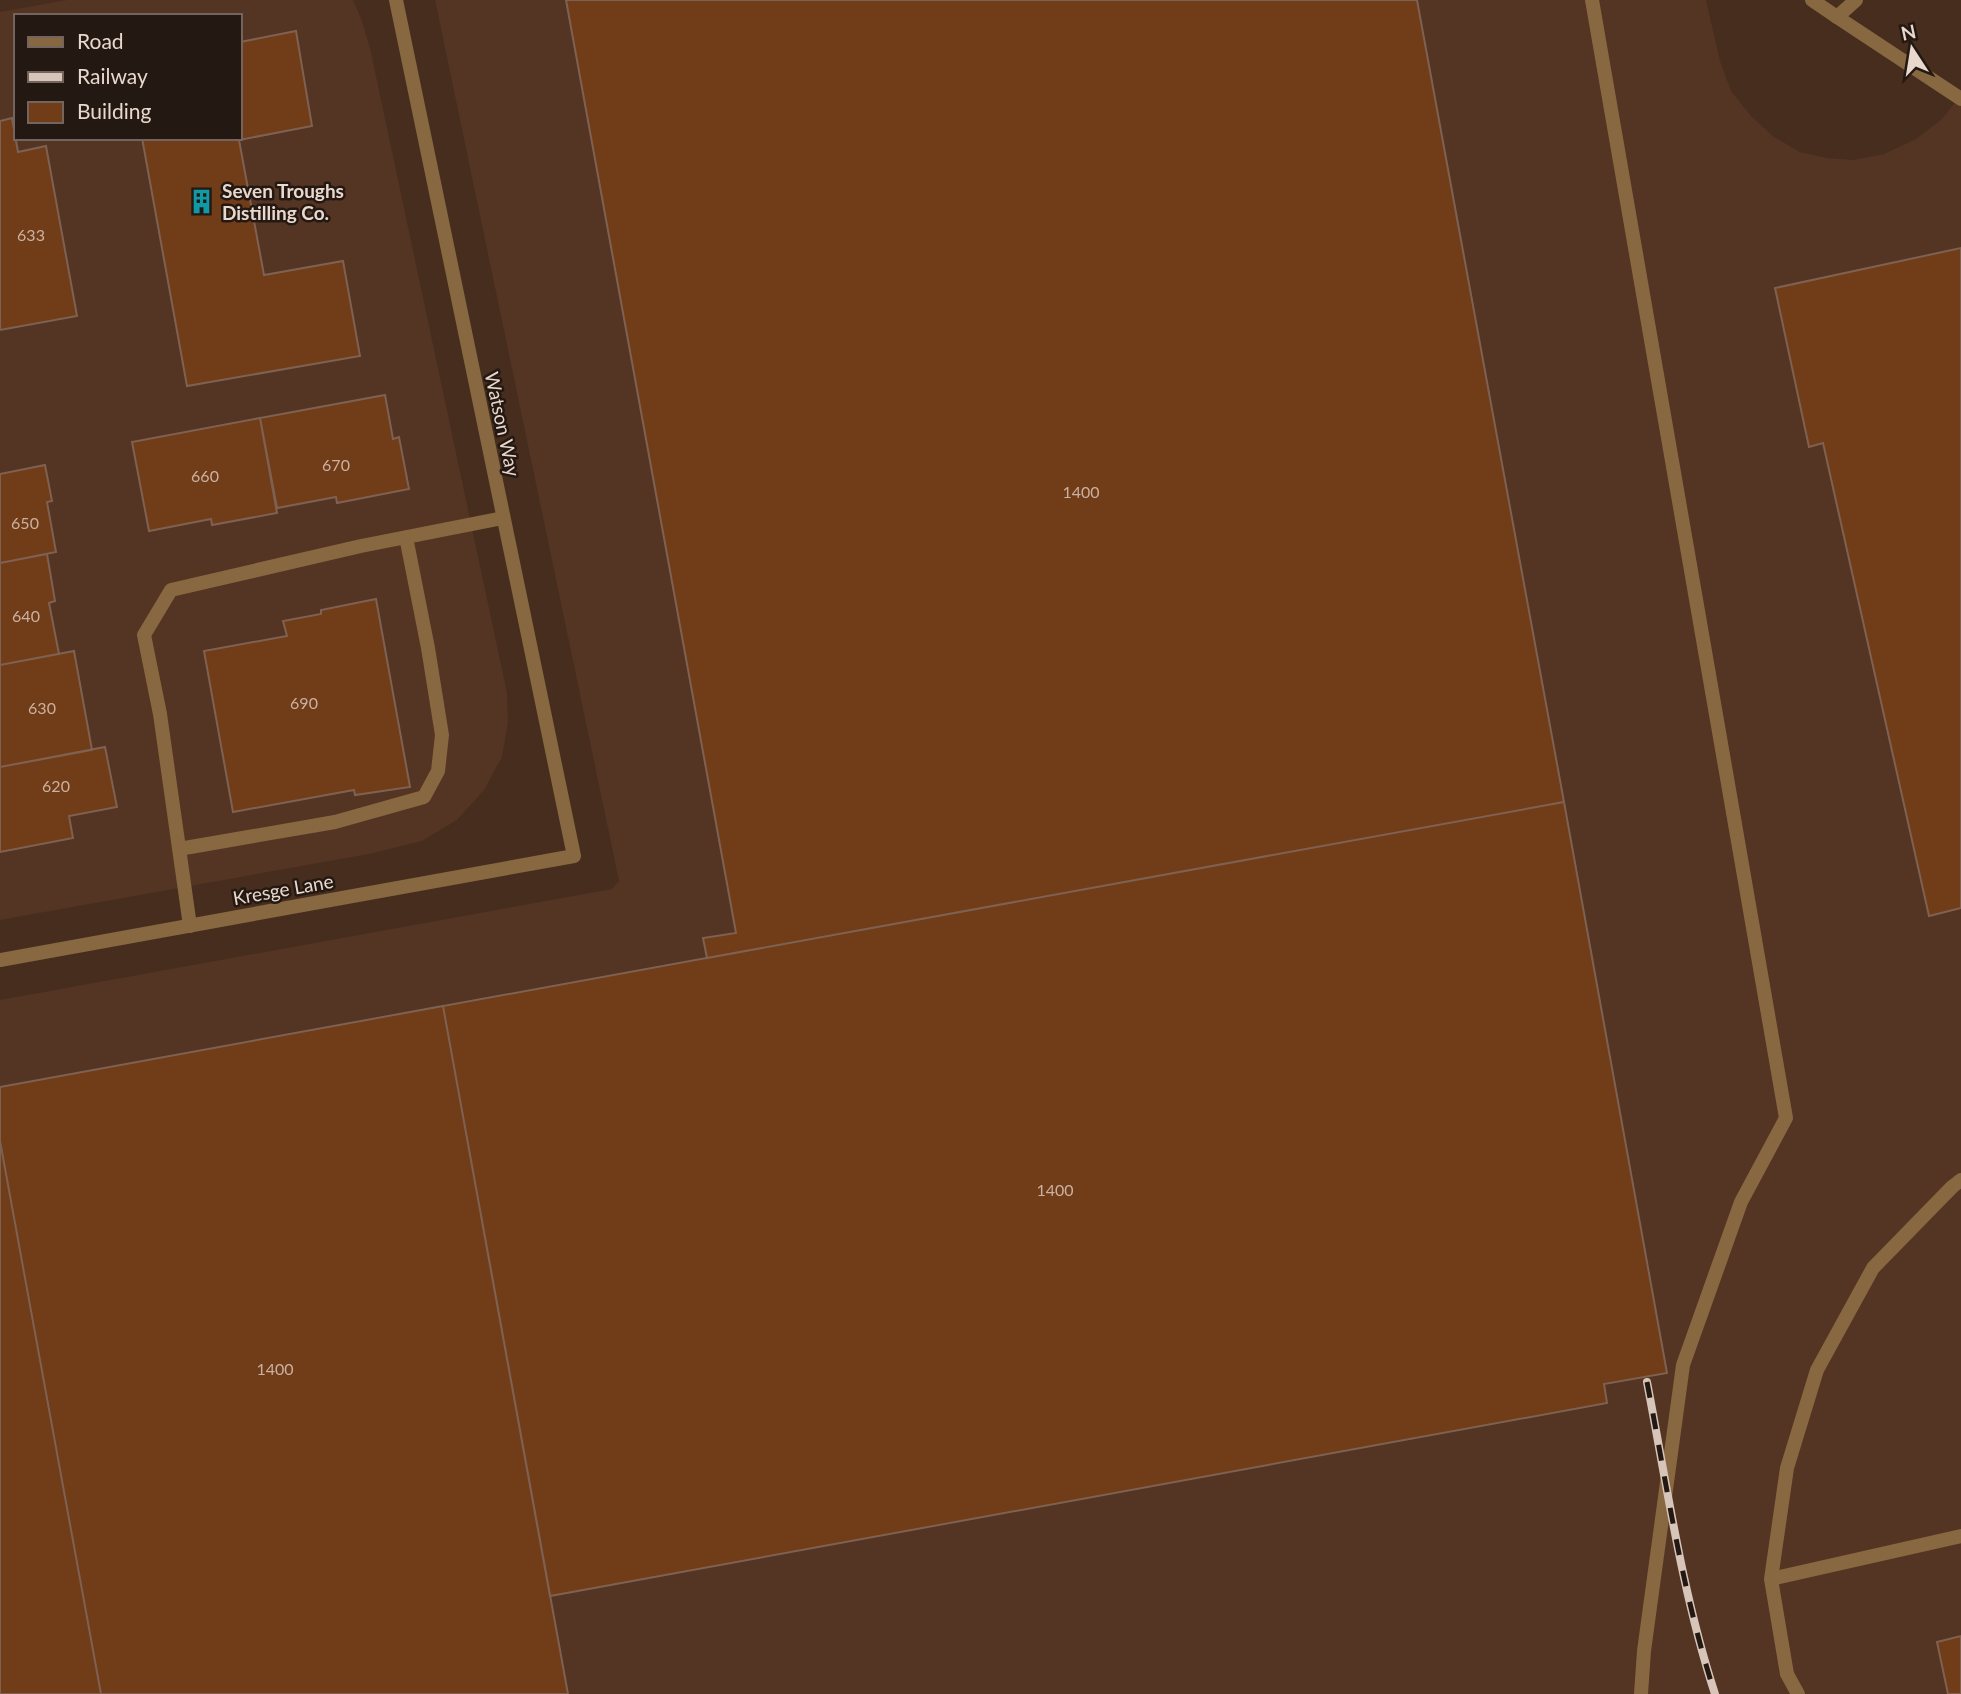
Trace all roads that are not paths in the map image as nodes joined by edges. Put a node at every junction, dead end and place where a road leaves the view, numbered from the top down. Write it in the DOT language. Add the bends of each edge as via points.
graph roads {
  1 [pos="396,0"];
  2 [pos="1592,0"];
  3 [pos="1812,0"];
  4 [pos="1856,0"];
  5 [pos="1837,17"];
  6 [pos="1961,99"];
  7 [pos="503,518"];
  8 [pos="406,537"];
  9 [pos="179,849"];
  10 [pos="574,856"];
  11 [pos="190,926"];
  12 [pos="0,960"];
  13 [pos="1961,1180"];
  14 [pos="1961,1536"];
  15 [pos="1771,1579"];
  16 [pos="1641,1694"];
  17 [pos="1798,1694"];
  1 -- 7 [label="street, Watson Way"];
  2 -- 16 [label="street" via="1786,1118 1741,1202 1683,1365"];
  3 -- 5 [label="street"];
  4 -- 5 [label="street"];
  5 -- 6 [label="street"];
  7 -- 8 [label="street"];
  7 -- 10 [label="street, Watson Way"];
  8 -- 9 [label="street" via="171,590 144,635"];
  8 -- 9 [label="street" via="442,735 438,771 424,797 335,822"];
  9 -- 11 [label="street"];
  10 -- 11 [label="street, Kresge Lane"];
  11 -- 12 [label="street, Kresge Lane"];
  13 -- 15 [label="street" via="1873,1268 1817,1370 1787,1468"];
  14 -- 15 [label="street"];
  15 -- 17 [label="street" via="1787,1674"];
}
